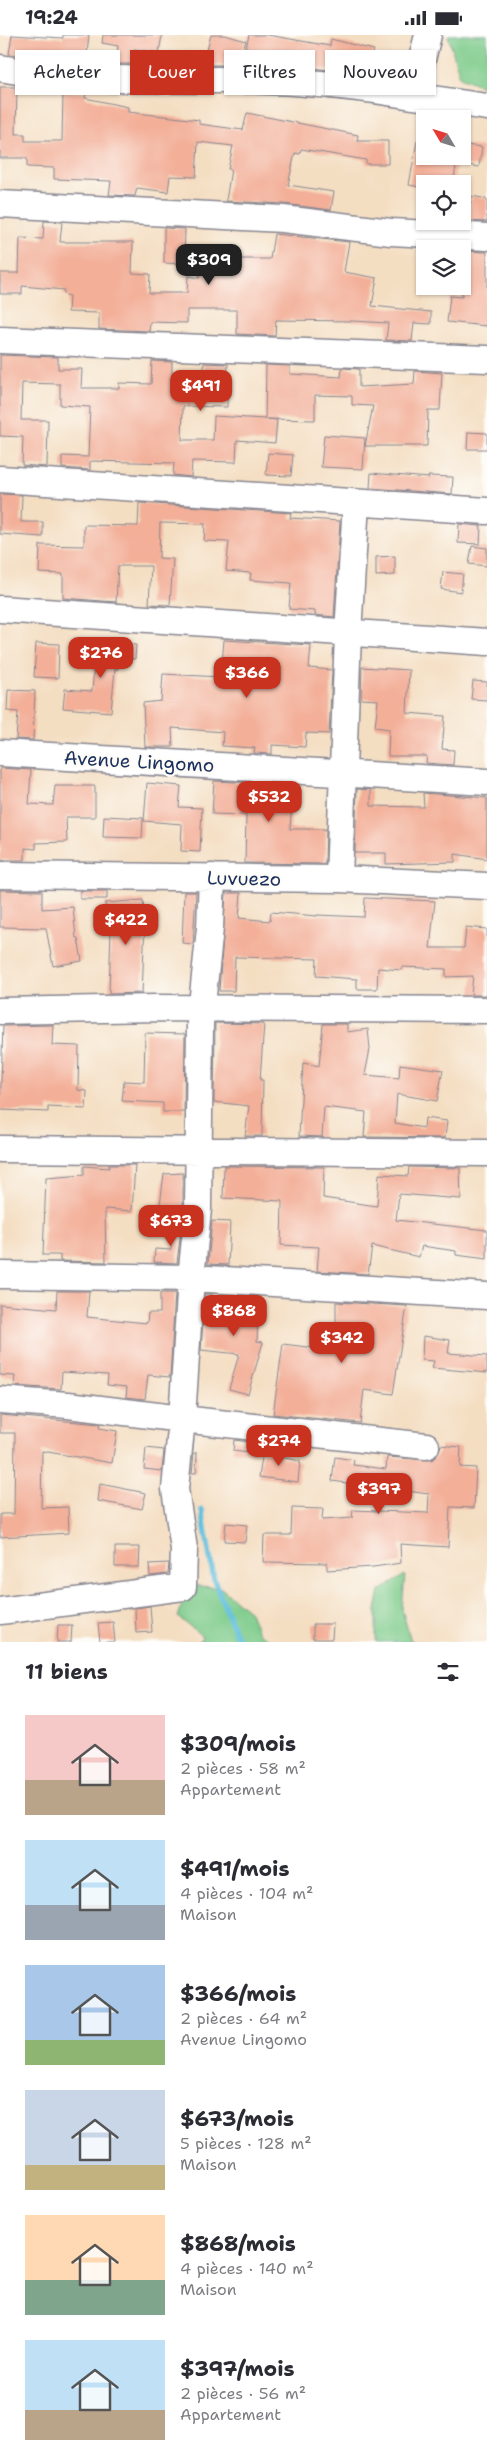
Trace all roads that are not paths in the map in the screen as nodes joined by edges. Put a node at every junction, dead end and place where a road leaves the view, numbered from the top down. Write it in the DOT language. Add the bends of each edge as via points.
graph roads {
  1 [pos="428,35"];
  2 [pos="0,68"];
  3 [pos="413,96"];
  4 [pos="487,107"];
  5 [pos="0,204"];
  6 [pos="487,237"];
  7 [pos="0,340"];
  8 [pos="487,359"];
  9 [pos="0,479"];
  10 [pos="356,503"];
  11 [pos="487,511"];
  12 [pos="0,609"];
  13 [pos="348,633"];
  14 [pos="487,642"];
  15 [pos="0,753"];
  16 [pos="342,773"];
  17 [pos="487,782"];
  18 [pos="0,875"];
  19 [pos="212,877"];
  20 [pos="339,879"];
  21 [pos="487,886"];
  22 [pos="202,1009"];
  23 [pos="487,1010"];
  24 [pos="0,1011"];
  25 [pos="0,1149"];
  26 [pos="200,1152"];
  27 [pos="487,1153"];
  28 [pos="0,1275"];
  29 [pos="190,1278"];
  30 [pos="487,1296"];
  31 [pos="0,1400"];
  32 [pos="182,1419"];
  33 [pos="426,1446"];
  34 [pos="0,1611"];
  1 -- 3 [label="street"];
  2 -- 3 [label="street" via="89,79 315,84"];
  3 -- 4 [label="street"];
  5 -- 6 [label="street" via="282,219 391,232"];
  7 -- 8 [label="street"];
  9 -- 10 [label="street"];
  10 -- 11 [label="street"];
  10 -- 13 [label="street"];
  12 -- 13 [label="street"];
  13 -- 14 [label="street"];
  13 -- 16 [label="street"];
  15 -- 16 [label="street, Avenue Lingomo"];
  16 -- 17 [label="street, Avenue Lingomo"];
  16 -- 20 [label="street"];
  18 -- 19 [label="street, Luvuezo"];
  19 -- 20 [label="street, Luvuezo"];
  19 -- 22 [label="street"];
  20 -- 21 [label="street, Luvuezo"];
  22 -- 23 [label="street"];
  22 -- 24 [label="street"];
  22 -- 26 [label="street"];
  25 -- 26 [label="street"];
  26 -- 27 [label="street"];
  26 -- 29 [label="street" via="198,1209"];
  28 -- 29 [label="street"];
  29 -- 30 [label="street"];
  29 -- 32 [label="street"];
  31 -- 32 [label="street"];
  32 -- 33 [label="street"];
  32 -- 34 [label="street" via="175,1489 184,1549 183,1587"];
}
